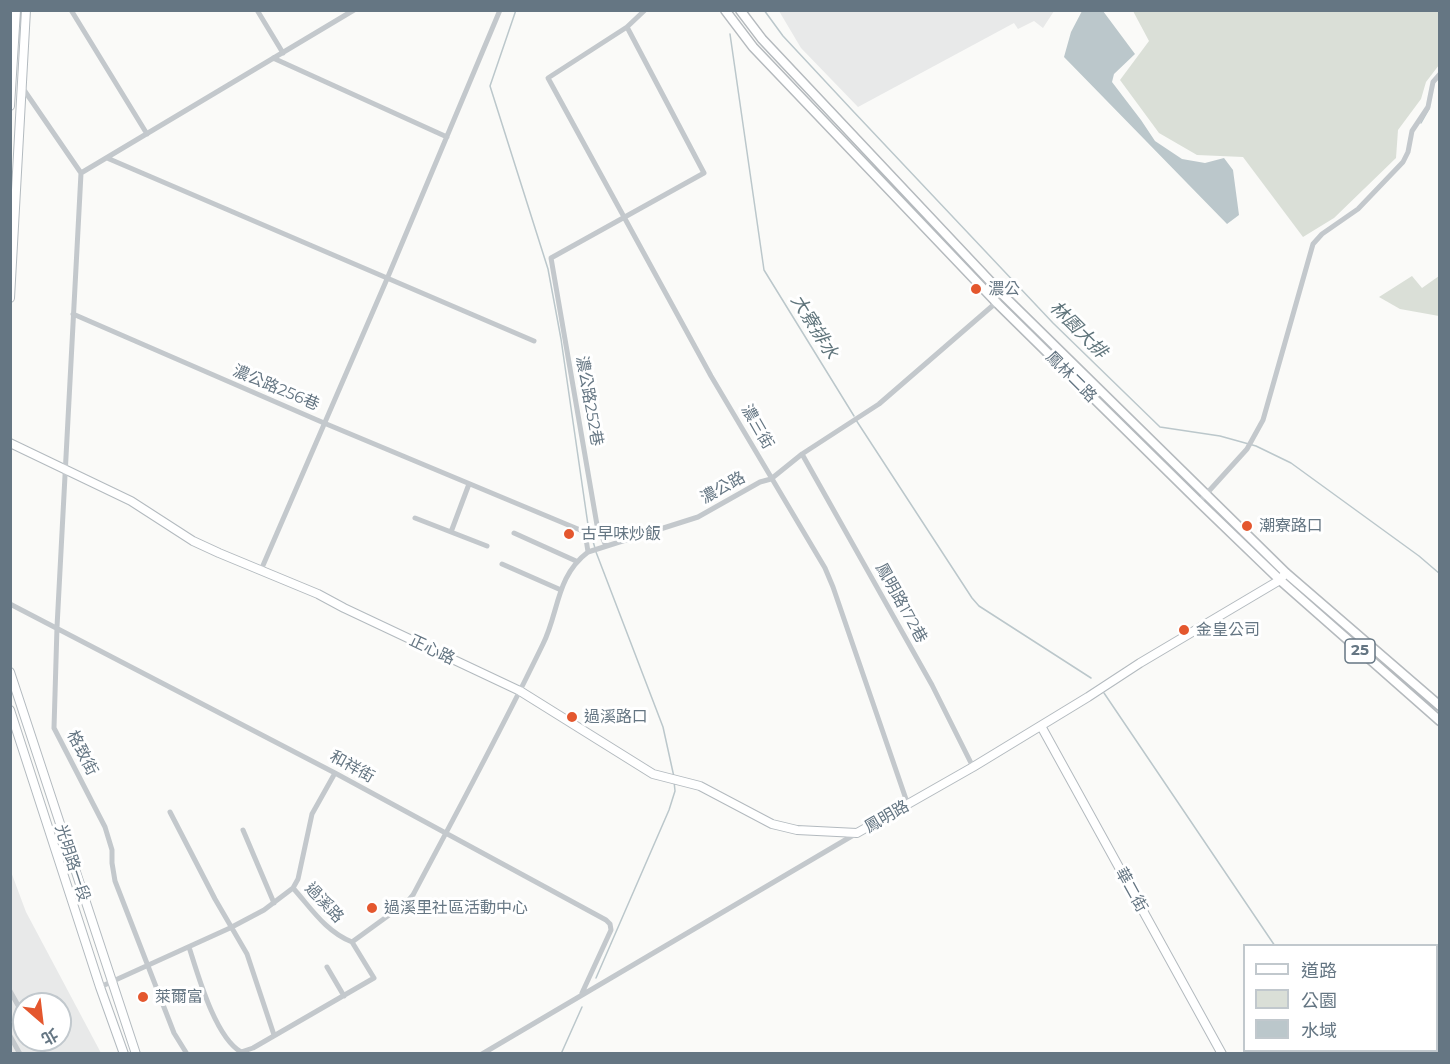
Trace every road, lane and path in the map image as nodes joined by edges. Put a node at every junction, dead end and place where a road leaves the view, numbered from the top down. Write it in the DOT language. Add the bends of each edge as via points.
graph roads {
  1 [pos="16,10"];
  2 [pos="26,10"];
  3 [pos="71,10"];
  4 [pos="257,10"];
  5 [pos="354,10"];
  6 [pos="500,10"];
  7 [pos="645,10"];
  8 [pos="724,10"];
  9 [pos="740,10"];
  10 [pos="627,27"];
  11 [pos="282,53"];
  12 [pos="273,58"];
  13 [pos="1440,74"];
  14 [pos="21,85"];
  15 [pos="10,106"];
  16 [pos="147,134"];
  17 [pos="447,137"];
  18 [pos="107,158"];
  19 [pos="81,173"];
  20 [pos="624,218"];
  21 [pos="387,279"];
  22 [pos="1004,296"];
  23 [pos="10,298"];
  24 [pos="997,303"];
  25 [pos="73,314"];
  26 [pos="534,341"];
  27 [pos="324,423"];
  28 [pos="10,443"];
  29 [pos="802,454"];
  30 [pos="65,469"];
  31 [pos="771,479"];
  32 [pos="469,484"];
  33 [pos="1206,495"];
  34 [pos="1199,502"];
  35 [pos="415,518"];
  36 [pos="451,532"];
  37 [pos="514,533"];
  38 [pos="487,546"];
  39 [pos="606,546"];
  40 [pos="593,551"];
  41 [pos="576,561"];
  42 [pos="502,564"];
  43 [pos="261,570"];
  44 [pos="1286,573"];
  45 [pos="1280,580"];
  46 [pos="561,590"];
  47 [pos="10,604"];
  48 [pos="57,627"];
  49 [pos="10,672"];
  50 [pos="520,691"];
  51 [pos="1440,706"];
  52 [pos="10,710"];
  53 [pos="1440,721"];
  54 [pos="1041,726"];
  55 [pos="973,767"];
  56 [pos="335,773"];
  57 [pos="908,805"];
  58 [pos="170,812"];
  59 [pos="243,830"];
  60 [pos="857,833"];
  61 [pos="445,834"];
  62 [pos="293,888"];
  63 [pos="274,903"];
  64 [pos="230,928"];
  65 [pos="352,942"];
  66 [pos="189,947"];
  67 [pos="150,966"];
  68 [pos="327,967"];
  69 [pos="111,983"];
  70 [pos="100,987"];
  71 [pos="582,993"];
  72 [pos="344,996"];
  73 [pos="274,1035"];
  74 [pos="10,1036"];
  75 [pos="20,1053"];
  76 [pos="124,1053"];
  77 [pos="136,1053"];
  78 [pos="187,1053"];
  79 [pos="482,1053"];
  80 [pos="1222,1053"];
  1 -- 15 [label="street"];
  2 -- 14 [label="street"];
  3 -- 16 [label="street"];
  4 -- 11 [label="street"];
  5 -- 11 [label="street"];
  6 -- 17 [label="street"];
  7 -- 10 [label="street"];
  8 -- 24 [label="main road, 鳳林二路 / 25" via="753,48"];
  9 -- 22 [label="main road, 鳳林二路 / 25" via="762,39"];
  10 -- 20 [label="street, 濃三街" via="548,78"];
  10 -- 20 [label="street" via="704,173"];
  11 -- 12 [label="street"];
  12 -- 16 [label="street"];
  12 -- 17 [label="street"];
  13 -- 33 [label="street" via="1433,82 1428,107 1412,131 1403,162 1358,209 1313,244 1268,408 1247,449"];
  14 -- 19 [label="street"];
  14 -- 23 [label="street"];
  16 -- 18 [label="street"];
  17 -- 21 [label="street"];
  18 -- 19 [label="street"];
  18 -- 21 [label="street"];
  19 -- 25 [label="street, 格致街"];
  20 -- 31 [label="street, 濃三街"];
  20 -- 39 [label="street, 濃公路252巷" via="551,258 597,525"];
  21 -- 26 [label="street"];
  21 -- 27 [label="street"];
  22 -- 24 [label="street, 濃公路"];
  22 -- 33 [label="main road, 鳳林二路 / 25"];
  24 -- 29 [label="street, 濃公路" via="863,416"];
  24 -- 34 [label="main road, 鳳林二路 / 25"];
  25 -- 27 [label="street, 濃公路256巷"];
  25 -- 30 [label="street, 格致街"];
  27 -- 32 [label="street, 濃公路256巷"];
  27 -- 43 [label="street"];
  28 -- 30 [label="street, 正心路"];
  29 -- 31 [label="street, 濃公路"];
  29 -- 55 [label="street, 鳳明路172巷"];
  30 -- 43 [label="street, 正心路" via="131,501 193,541"];
  30 -- 48 [label="street, 格致街"];
  31 -- 39 [label="street, 濃公路" via="698,517"];
  31 -- 57 [label="street, 濃三街" via="833,587"];
  32 -- 36 [label="street"];
  32 -- 40 [label="street, 濃公路256巷" via="585,532"];
  33 -- 34 [label="street"];
  33 -- 44 [label="main road, 鳳林二路 / 25"];
  34 -- 45 [label="main road, 鳳林二路 / 25"];
  35 -- 36 [label="street"];
  36 -- 38 [label="street"];
  37 -- 41 [label="street"];
  39 -- 40 [label="street, 濃公路"];
  40 -- 41 [label="street, 濃公路"];
  41 -- 46 [label="street, 濃公路"];
  42 -- 46 [label="street"];
  43 -- 50 [label="street, 正心路"];
  44 -- 45 [label="street, 鳳明路"];
  44 -- 51 [label="main road, 鳳林二路 / 25"];
  45 -- 53 [label="main road, 鳳林二路 / 25"];
  45 -- 54 [label="street, 鳳明路"];
  46 -- 50 [label="street, 濃公路" via="545,641"];
  47 -- 48 [label="street, 和祥街"];
  48 -- 56 [label="street, 和祥街"];
  48 -- 67 [label="street, 格致街" via="54,728 105,827 115,881"];
  49 -- 69 [label="street, 光明路一段"];
  50 -- 60 [label="street, 正心路" via="653,774 700,786 772,824 797,830"];
  50 -- 61 [label="street, 過溪路"];
  52 -- 70 [label="street, 光明路一段"];
  54 -- 55 [label="street, 鳳明路"];
  54 -- 80 [label="street, 華二街"];
  55 -- 57 [label="street, 鳳明路"];
  56 -- 61 [label="street, 和祥街"];
  56 -- 62 [label="street" via="312,814"];
  57 -- 60 [label="street, 鳳明路"];
  58 -- 64 [label="street"];
  59 -- 63 [label="street"];
  60 -- 71 [label="street, 鳳明路"];
  61 -- 65 [label="street, 過溪路" via="407,902"];
  61 -- 71 [label="street, 和祥街" via="610,924 611,930"];
  62 -- 63 [label="street, 過溪路"];
  62 -- 65 [label="street, 過溪路" via="330,931"];
  63 -- 64 [label="street, 過溪路"];
  64 -- 66 [label="street, 過溪路"];
  64 -- 73 [label="street" via="247,954"];
  65 -- 72 [label="street" via="374,978"];
  66 -- 67 [label="street, 過溪路"];
  66 -- 73 [label="street" via="204,994 229,1042 241,1052"];
  67 -- 69 [label="street, 過溪路"];
  67 -- 78 [label="street, 格致街" via="174,1033"];
  68 -- 72 [label="street"];
  69 -- 70 [label="street, 過溪路"];
  69 -- 77 [label="street, 光明路一段"];
  70 -- 76 [label="street, 光明路一段"];
  71 -- 79 [label="street, 鳳明路"];
  72 -- 73 [label="street"];
  74 -- 75 [label="street"];
}
